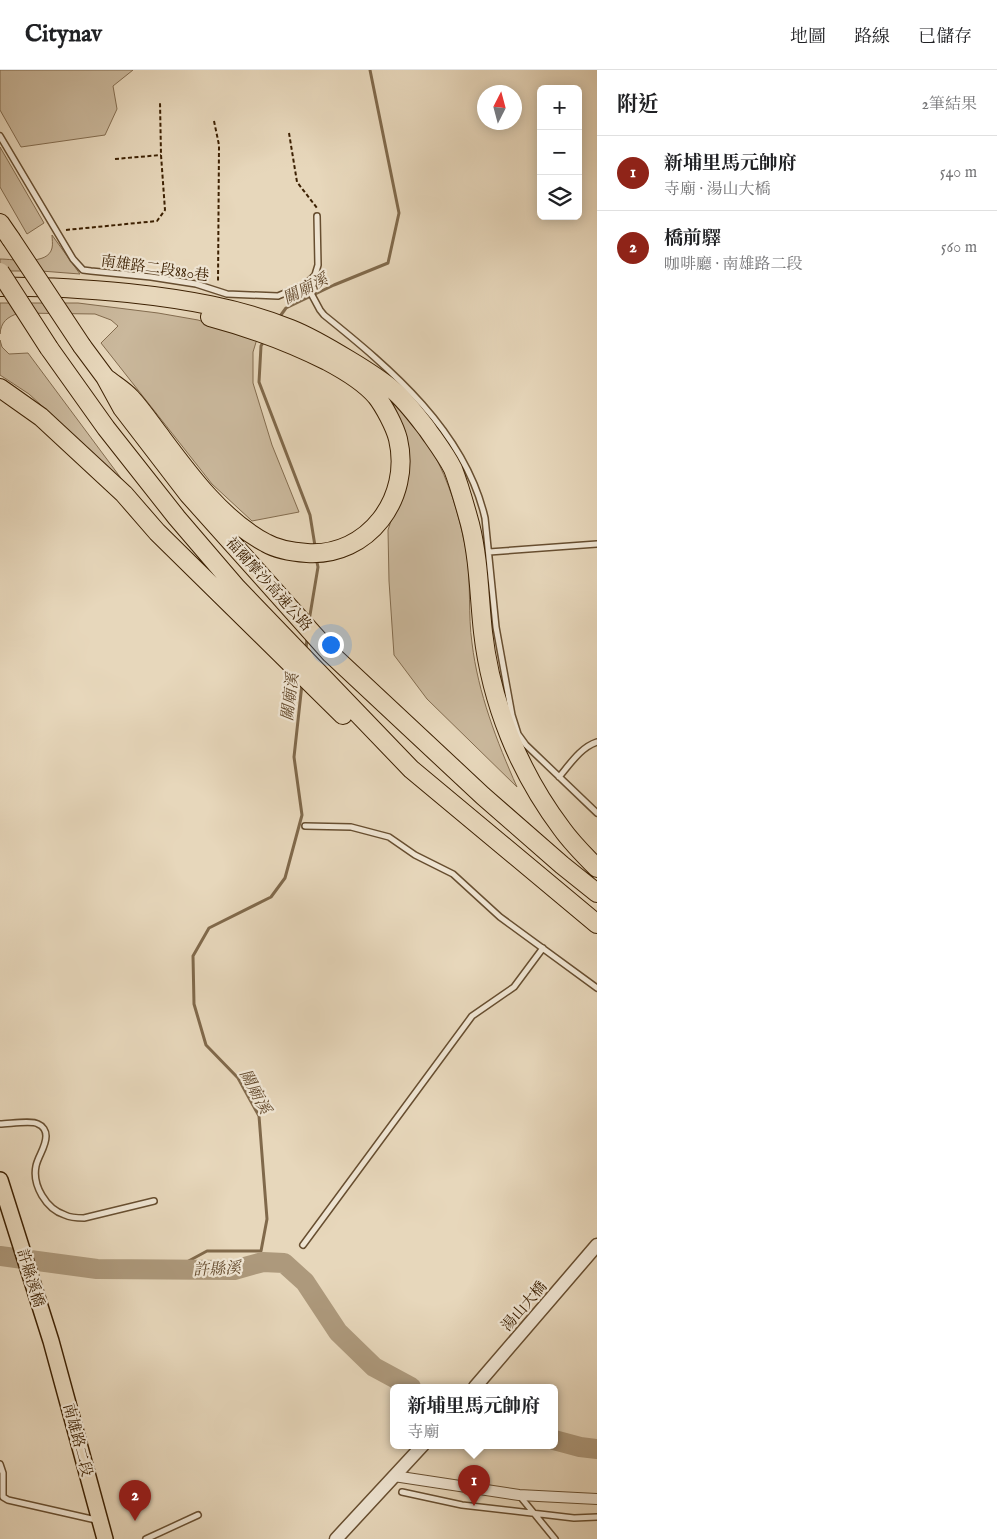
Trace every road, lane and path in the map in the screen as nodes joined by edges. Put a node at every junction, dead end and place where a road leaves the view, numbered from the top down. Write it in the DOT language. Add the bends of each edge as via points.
graph roads {
  1 [pos="160,102"];
  2 [pos="214,121"];
  3 [pos="288,133"];
  4 [pos="0,136"];
  5 [pos="161,155"];
  6 [pos="115,159"];
  7 [pos="317,216"];
  8 [pos="0,223"];
  9 [pos="56,231"];
  10 [pos="0,272"];
  11 [pos="307,286"];
  12 [pos="0,287"];
  13 [pos="218,290"];
  14 [pos="0,298"];
  15 [pos="249,321"];
  16 [pos="288,335"];
  17 [pos="105,377"];
  18 [pos="0,388"];
  19 [pos="597,544"];
  20 [pos="489,552"];
  21 [pos="232,594"];
  22 [pos="597,742"];
  23 [pos="559,777"];
  24 [pos="597,813"];
  25 [pos="305,826"];
  26 [pos="597,868"];
  27 [pos="597,893"];
  28 [pos="597,924"];
  29 [pos="543,948"];
  30 [pos="597,988"];
  31 [pos="0,1124"];
  32 [pos="2,1183"];
  33 [pos="154,1201"];
  34 [pos="303,1245"];
  35 [pos="597,1245"];
  36 [pos="51,1341"];
  37 [pos="478,1384"];
  38 [pos="418,1449"];
  39 [pos="0,1464"];
  40 [pos="394,1476"];
  41 [pos="402,1492"];
  42 [pos="519,1495"];
  43 [pos="597,1499"];
  44 [pos="535,1514"];
  45 [pos="198,1515"];
  46 [pos="597,1517"];
  47 [pos="99,1521"];
  48 [pos="105,1539"];
  49 [pos="146,1539"];
  50 [pos="336,1539"];
  51 [pos="555,1539"];
  1 -- 5 [label="path"];
  2 -- 13 [label="path" via="219,145"];
  3 -- 7 [label="path" via="297,182 317,207"];
  4 -- 9 [label="lane, 南雄路二段880巷"];
  5 -- 6 [label="path"];
  5 -- 9 [label="path" via="165,210 157,220"];
  7 -- 11 [label="lane" via="317,271"];
  8 -- 17 [label="highway, 福爾摩沙高速公路, bridge"];
  9 -- 13 [label="lane, 南雄路二段880巷" via="83,270 151,277"];
  10 -- 21 [label="highway, 福爾摩沙高速公路, bridge" via="106,428"];
  11 -- 13 [label="lane, 南雄路二段880巷" via="278,296 227,294"];
  11 -- 20 [label="lane" via="324,315 405,385 448,436 468,468 482,504"];
  12 -- 15 [label="highway" via="90,289 199,302"];
  14 -- 15 [label="highway" via="79,299 160,306"];
  15 -- 16 [label="highway"];
  16 -- 17 [label="highway" via="312,354 354,377 376,396 398,438 398,483 392,502 368,534 334,550 315,554 293,552 268,545 250,534 211,498 131,398"];
  16 -- 26 [label="highway" via="347,359 393,390 439,445 462,496 476,553 483,633 500,710 532,784 563,830"];
  17 -- 27 [label="highway, 福爾摩沙高速公路" via="122,408 188,494 331,654 483,796"];
  18 -- 21 [label="highway" via="41,417 124,494 158,532"];
  19 -- 20 [label="lane"];
  20 -- 23 [label="lane" via="496,628 512,715 518,734 526,745"];
  21 -- 28 [label="highway" via="369,732"];
  22 -- 23 [label="lane" via="582,751"];
  23 -- 24 [label="lane"];
  25 -- 29 [label="lane" via="351,827 389,837 415,855 453,874 500,917"];
  29 -- 30 [label="lane"];
  29 -- 34 [label="lane" via="514,987 472,1016"];
  31 -- 33 [label="lane" via="36,1122 43,1127 45,1143 36,1164 35,1183 50,1206 63,1215 84,1218"];
  32 -- 36 [label="main road, 許縣溪橋"];
  35 -- 37 [label="street, 湯山大橋"];
  36 -- 47 [label="main road, 南雄路二段"];
  38 -- 40 [label="street"];
  39 -- 47 [label="lane" via="3,1497 8,1500"];
  40 -- 42 [label="street"];
  40 -- 50 [label="street"];
  41 -- 44 [label="lane" via="462,1505"];
  42 -- 43 [label="street"];
  42 -- 44 [label="lane"];
  44 -- 46 [label="lane"];
  44 -- 51 [label="lane"];
  45 -- 49 [label="lane"];
  47 -- 48 [label="main road, 南雄路二段"];
}
